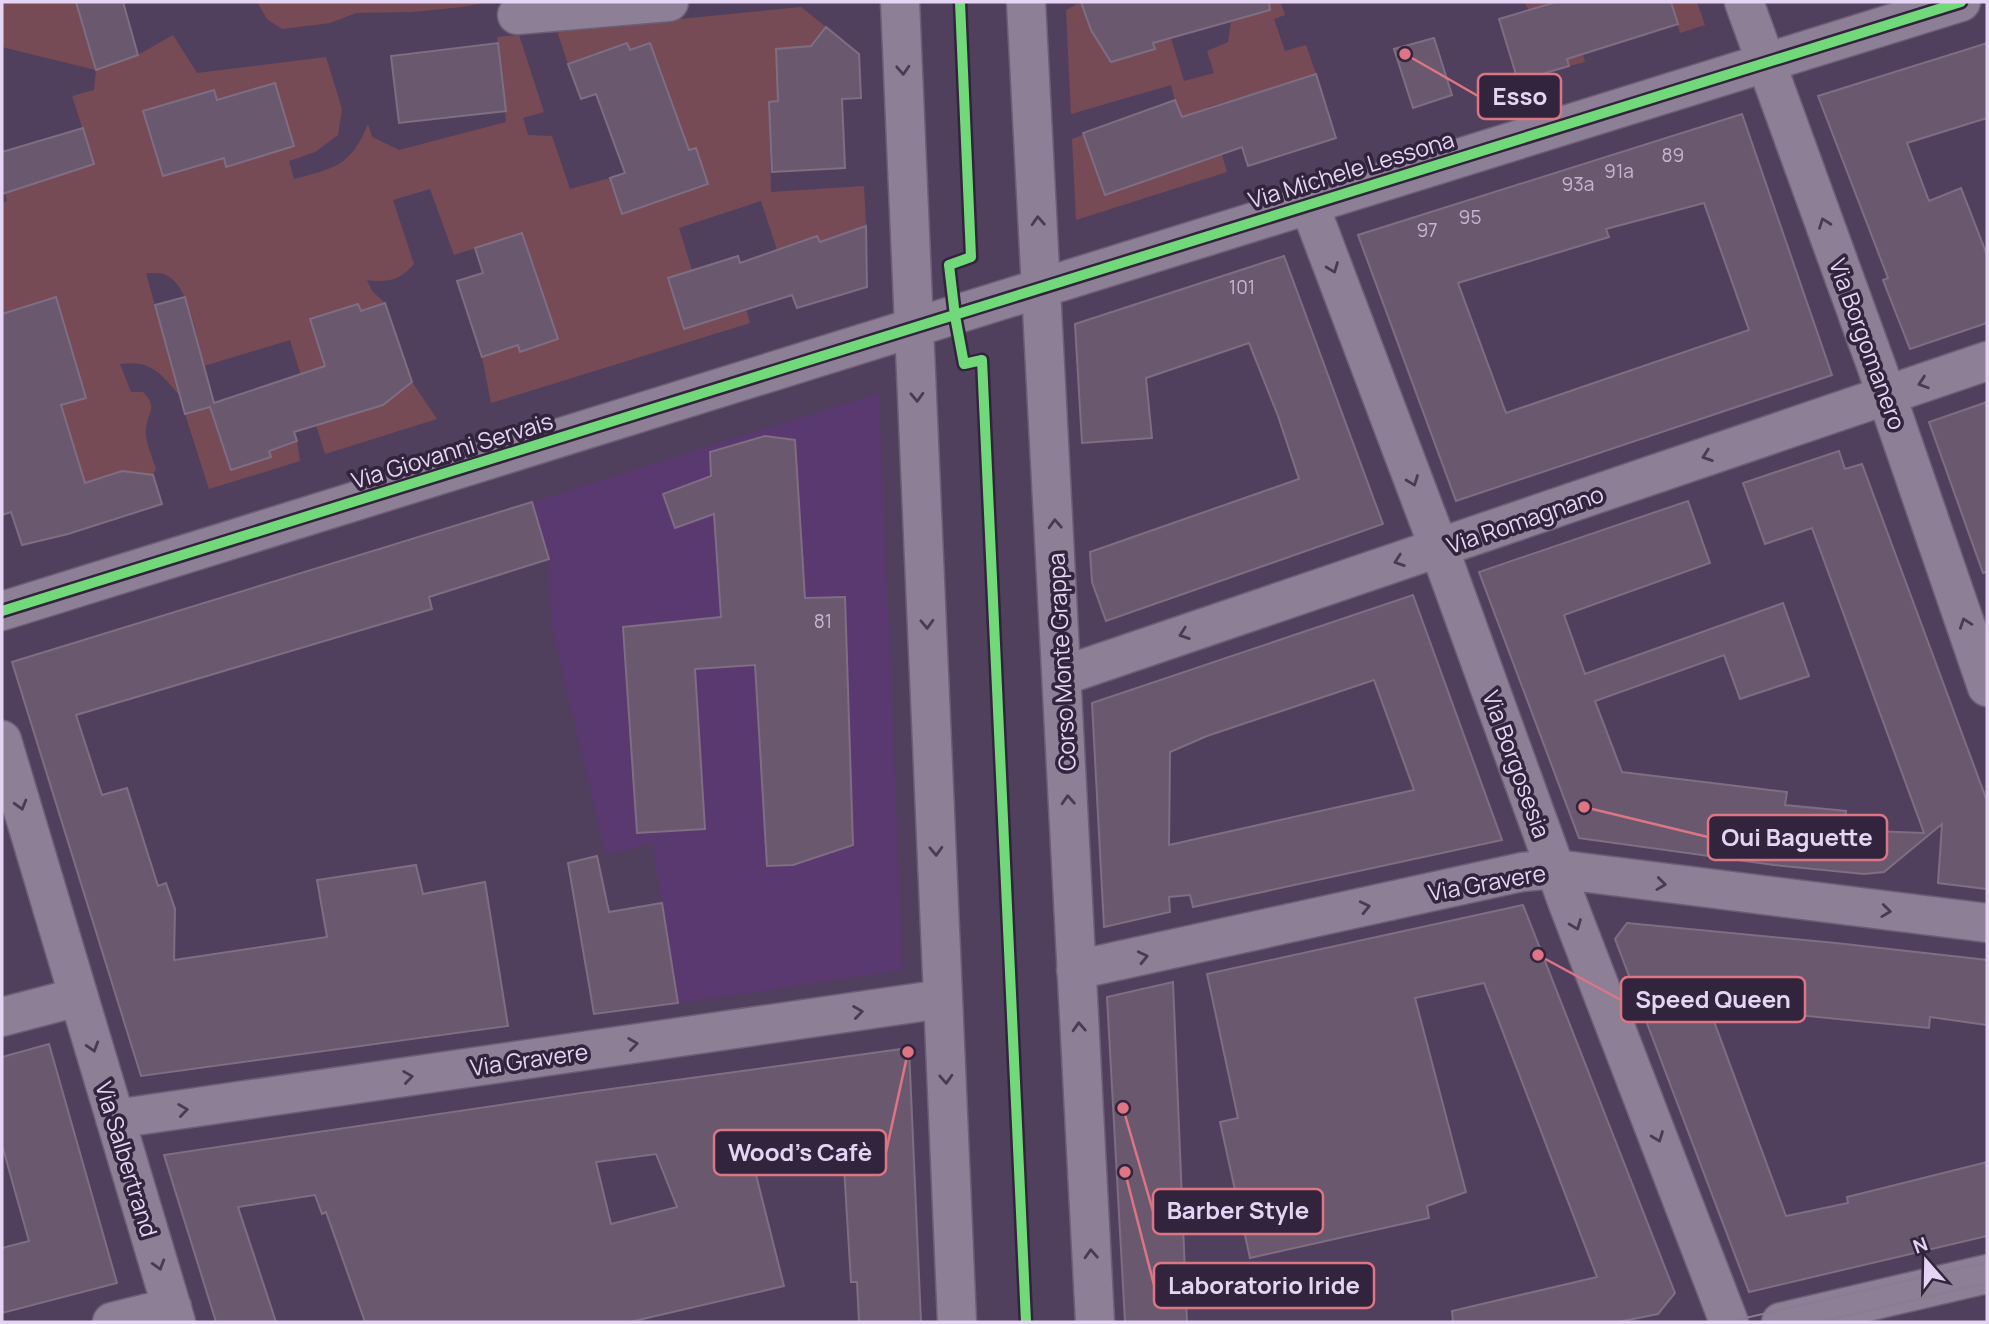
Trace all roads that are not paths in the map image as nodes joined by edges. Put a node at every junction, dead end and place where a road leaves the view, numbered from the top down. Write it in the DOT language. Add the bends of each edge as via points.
graph roads {
  1 [pos="670,2"];
  2 [pos="900,2"];
  3 [pos="1026,2"];
  4 [pos="1744,2"];
  5 [pos="1961,2"];
  6 [pos="517,15"];
  7 [pos="1766,62"];
  8 [pos="1309,204"];
  9 [pos="1042,289"];
  10 [pos="914,329"];
  11 [pos="1987,361"];
  12 [pos="1886,395"];
  13 [pos="1438,548"];
  14 [pos="2,611"];
  15 [pos="1062,676"];
  16 [pos="1987,687"];
  17 [pos="2,740"];
  18 [pos="1556,869"];
  19 [pos="1987,923"];
  20 [pos="1076,970"];
  21 [pos="78,997"];
  22 [pos="942,999"];
  23 [pos="2,1017"];
  24 [pos="115,1119"];
  25 [pos="1987,1274"];
  26 [pos="174,1315"];
  27 [pos="112,1322"];
  28 [pos="957,1322"];
  29 [pos="1095,1322"];
  30 [pos="1729,1322"];
  31 [pos="1781,1322"];
  1 -- 6 [label="street"];
  2 -- 10 [label="street, one-way"];
  9 -- 3 [label="street, Corso Monte Grappa, one-way"];
  4 -- 7 [label="street, Via Borgomanero"];
  5 -- 7 [label="street, Via Michele Lessona"];
  7 -- 8 [label="street, Via Michele Lessona"];
  12 -- 7 [label="street, Via Borgomanero, one-way"];
  8 -- 9 [label="street, Via Michele Lessona"];
  8 -- 13 [label="street, Via Borgosesia, one-way"];
  9 -- 10 [label="street, Via Michele Lessona"];
  15 -- 9 [label="street, Corso Monte Grappa, one-way"];
  10 -- 14 [label="street, Via Giovanni Servais"];
  10 -- 22 [label="street, one-way"];
  11 -- 12 [label="street, Via Romagnano, one-way"];
  12 -- 13 [label="street, Via Romagnano, one-way"];
  16 -- 12 [label="street, Via Borgomanero, one-way"];
  13 -- 15 [label="street, Via Romagnano, one-way"];
  13 -- 18 [label="street, Via Borgosesia"];
  20 -- 15 [label="street, Corso Monte Grappa, one-way"];
  17 -- 21 [label="street, Via Salbertrand, one-way"];
  18 -- 19 [label="street, Via Gravere, one-way"];
  20 -- 18 [label="street, Via Gravere, one-way" via="1522,872"];
  18 -- 30 [label="street, Via Borgosesia, one-way"];
  29 -- 20 [label="street, Corso Monte Grappa, one-way"];
  21 -- 23 [label="street"];
  21 -- 24 [label="street, Via Salbertrand, one-way"];
  24 -- 22 [label="street, Via Gravere, one-way"];
  22 -- 28 [label="street, one-way"];
  24 -- 26 [label="street, Via Salbertrand, one-way"];
  25 -- 31 [label="street"];
  26 -- 27 [label="street"];
}
